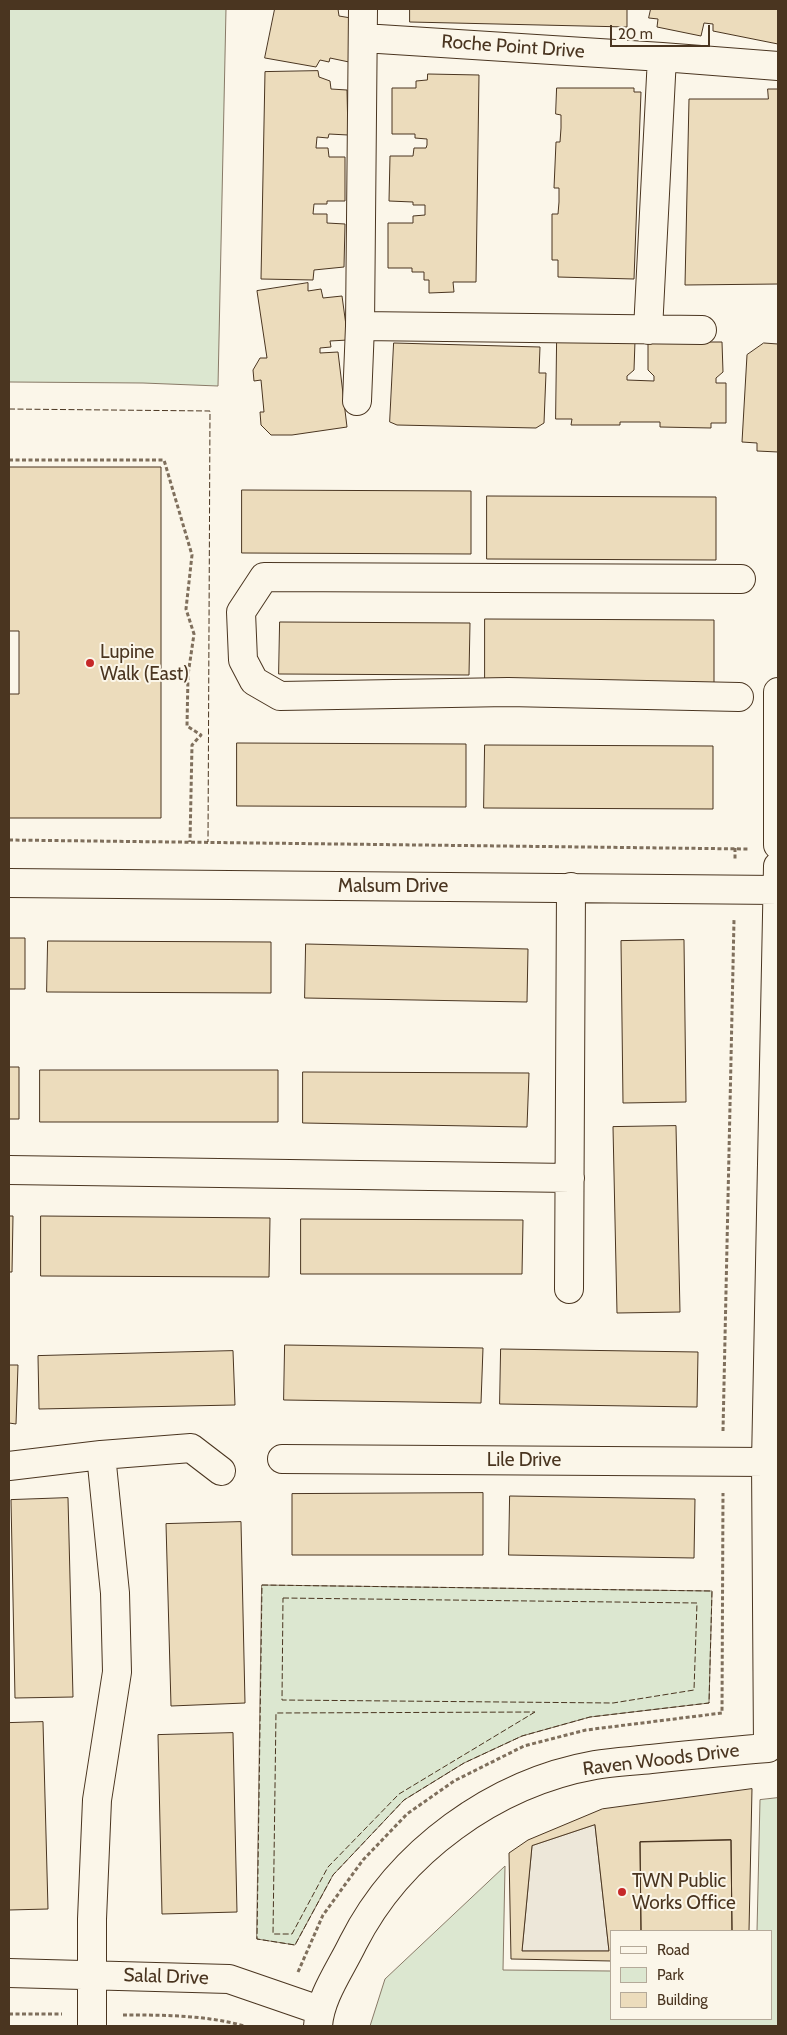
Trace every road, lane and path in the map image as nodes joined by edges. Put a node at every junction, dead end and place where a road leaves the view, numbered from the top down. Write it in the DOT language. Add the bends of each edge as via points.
graph roads {
  1 [pos="363,9"];
  2 [pos="363,38"];
  3 [pos="662,56"];
  4 [pos="778,66"];
  5 [pos="360,326"];
  6 [pos="648,330"];
  7 [pos="702,330"];
  8 [pos="357,400"];
  9 [pos="9,460"];
  10 [pos="742,580"];
  11 [pos="778,692"];
  12 [pos="738,697"];
  13 [pos="9,840"];
  14 [pos="190,842"];
  15 [pos="778,845"];
  16 [pos="778,866"];
  17 [pos="9,883"];
  18 [pos="571,887"];
  19 [pos="735,889"];
  20 [pos="778,890"];
  21 [pos="9,1170"];
  22 [pos="570,1178"];
  23 [pos="569,1289"];
  24 [pos="101,1455"];
  25 [pos="282,1458"];
  26 [pos="722,1461"];
  27 [pos="766,1462"];
  28 [pos="9,1466"];
  29 [pos="221,1471"];
  30 [pos="722,1713"];
  31 [pos="9,1973"];
  32 [pos="92,1975"];
  33 [pos="9,2014"];
  34 [pos="319,2018"];
  35 [pos="92,2020"];
  36 [pos="244,2026"];
  1 -- 2 [label="street"];
  2 -- 3 [label="street, Roche Point Drive"];
  2 -- 5 [label="street"];
  3 -- 4 [label="street, Roche Point Drive"];
  3 -- 6 [label="street"];
  5 -- 6 [label="street"];
  5 -- 8 [label="street"];
  6 -- 7 [label="street"];
  9 -- 14 [label="path" via="164,460 192,555 186,609 194,634 188,675 187,726 201,735 192,745"];
  10 -- 12 [label="street" via="264,577 241,612 243,660 254,681 280,696 508,692"];
  11 -- 15 [label="street"];
  13 -- 14 [label="path"];
  14 -- 19 [label="path" via="735,848"];
  16 -- 20 [label="street"];
  17 -- 18 [label="street, Malsum Drive"];
  18 -- 19 [label="street, Malsum Drive"];
  18 -- 22 [label="street"];
  19 -- 20 [label="street, Malsum Drive"];
  19 -- 26 [label="path"];
  20 -- 27 [label="street"];
  21 -- 22 [label="street"];
  22 -- 23 [label="street"];
  24 -- 28 [label="street"];
  24 -- 29 [label="street" via="191,1448"];
  24 -- 32 [label="street" via="115,1593 118,1672 97,1800"];
  25 -- 26 [label="street, Lile Drive"];
  26 -- 27 [label="street, Lile Drive"];
  26 -- 30 [label="path"];
  27 -- 34 [label="street, Raven Woods Drive" via="768,1748 594,1765 530,1783 467,1816 406,1869 364,1922"];
  31 -- 32 [label="street, Salal Drive"];
  32 -- 34 [label="street, Salal Drive" via="229,1979"];
  32 -- 35 [label="street"];
  33 -- 35 [label="path"];
  35 -- 36 [label="path" via="158,2015"];
}
